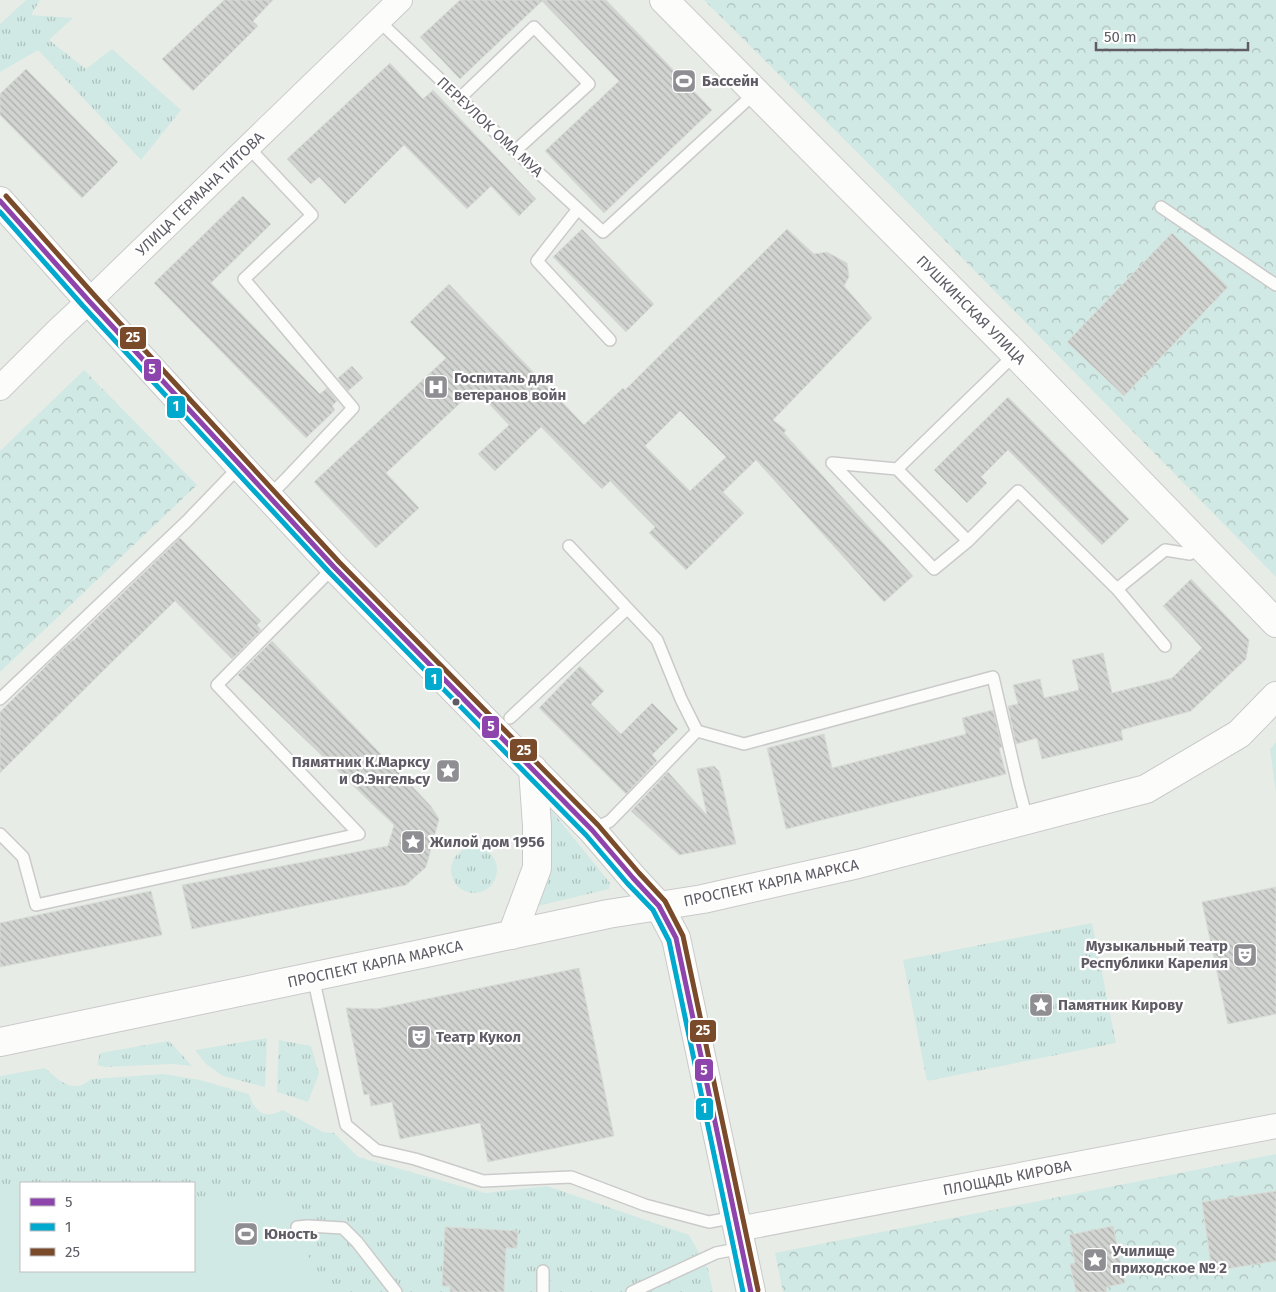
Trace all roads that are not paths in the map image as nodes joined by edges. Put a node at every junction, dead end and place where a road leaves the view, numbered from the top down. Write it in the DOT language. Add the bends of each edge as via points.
graph roads {
  1 [pos="664,0"];
  2 [pos="388,7"];
  3 [pos="756,92"];
  4 [pos="460,98"];
  5 [pos="248,147"];
  6 [pos="515,151"];
  7 [pos="0,201"];
  8 [pos="1160,207"];
  9 [pos="578,209"];
  10 [pos="1276,286"];
  11 [pos="89,301"];
  12 [pos="610,340"];
  13 [pos="1016,355"];
  14 [pos="0,388"];
  15 [pos="240,466"];
  16 [pos="897,468"];
  17 [pos="269,496"];
  18 [pos="968,541"];
  19 [pos="1200,544"];
  20 [pos="569,546"];
  21 [pos="334,566"];
  22 [pos="1117,590"];
  23 [pos="627,609"];
  24 [pos="1276,623"];
  25 [pos="1165,646"];
  26 [pos="1276,696"];
  27 [pos="0,699"];
  28 [pos="510,718"];
  29 [pos="697,731"];
  30 [pos="533,769"];
  31 [pos="1027,819"];
  32 [pos="592,830"];
  33 [pos="0,834"];
  34 [pos="660,906"];
  35 [pos="512,935"];
  36 [pos="313,977"];
  37 [pos="0,1042"];
  38 [pos="1276,1126"];
  39 [pos="298,1227"];
  40 [pos="739,1232"];
  41 [pos="542,1271"];
  42 [pos="396,1292"];
  43 [pos="543,1292"];
  44 [pos="632,1292"];
  45 [pos="751,1292"];
  1 -- 3 [label="main road, ПУШКИНСКАЯ УЛИЦА"];
  2 -- 4 [label="lane, ПЕРЕУЛОК ОМА МУА"];
  2 -- 5 [label="street, УЛИЦА ГЕРМАНА ТИТОВА"];
  3 -- 9 [label="lane, ПЕРЕУЛОК ОМА МУА" via="604,232"];
  3 -- 13 [label="main road, ПУШКИНСКАЯ УЛИЦА"];
  4 -- 6 [label="lane, ПЕРЕУЛОК ОМА МУА"];
  4 -- 6 [label="lane" via="534,28 589,84"];
  5 -- 11 [label="street, УЛИЦА ГЕРМАНА ТИТОВА"];
  5 -- 17 [label="lane" via="312,215 244,279 354,408"];
  6 -- 9 [label="lane, ПЕРЕУЛОК ОМА МУА"];
  7 -- 11 [label="main road"];
  8 -- 10 [label="lane"];
  9 -- 12 [label="lane" via="537,261"];
  11 -- 14 [label="street, УЛИЦА ГЕРМАНА ТИТОВА"];
  11 -- 15 [label="main road"];
  13 -- 16 [label="lane"];
  13 -- 19 [label="main road, ПУШКИНСКАЯ УЛИЦА"];
  15 -- 17 [label="main road"];
  15 -- 27 [label="lane" via="188,521"];
  16 -- 18 [label="lane"];
  16 -- 18 [label="lane" via="832,463 934,570"];
  17 -- 21 [label="main road"];
  18 -- 22 [label="lane" via="1018,491"];
  19 -- 22 [label="lane" via="1190,554 1165,550"];
  19 -- 24 [label="main road, ПУШКИНСКАЯ УЛИЦА"];
  20 -- 23 [label="lane"];
  21 -- 30 [label="main road"];
  21 -- 33 [label="lane" via="217,685 359,834 36,905 22,857"];
  22 -- 25 [label="lane"];
  23 -- 28 [label="lane"];
  23 -- 29 [label="lane" via="657,640"];
  26 -- 31 [label="main road, ПРОСПЕКТ КАРЛА МАРКСА" via="1239,734 1146,789"];
  29 -- 31 [label="lane" via="744,744 993,676"];
  29 -- 32 [label="lane" via="610,821"];
  30 -- 32 [label="main road"];
  30 -- 35 [label="main road" via="537,868"];
  31 -- 34 [label="main road, ПРОСПЕКТ КАРЛА МАРКСА" via="858,864"];
  32 -- 34 [label="main road"];
  34 -- 35 [label="main road, ПРОСПЕКТ КАРЛА МАРКСА"];
  34 -- 40 [label="main road" via="676,938"];
  35 -- 36 [label="main road, ПРОСПЕКТ КАРЛА МАРКСА"];
  36 -- 37 [label="main road, ПРОСПЕКТ КАРЛА МАРКСА"];
  36 -- 40 [label="lane" via="346,1124 376,1150 484,1180 570,1177 645,1206"];
  38 -- 40 [label="street, ПЛОЩАДЬ КИРОВА"];
  39 -- 42 [label="lane" via="344,1228"];
  40 -- 44 [label="lane" via="716,1253"];
  40 -- 45 [label="main road"];
  41 -- 43 [label="lane"];
}
